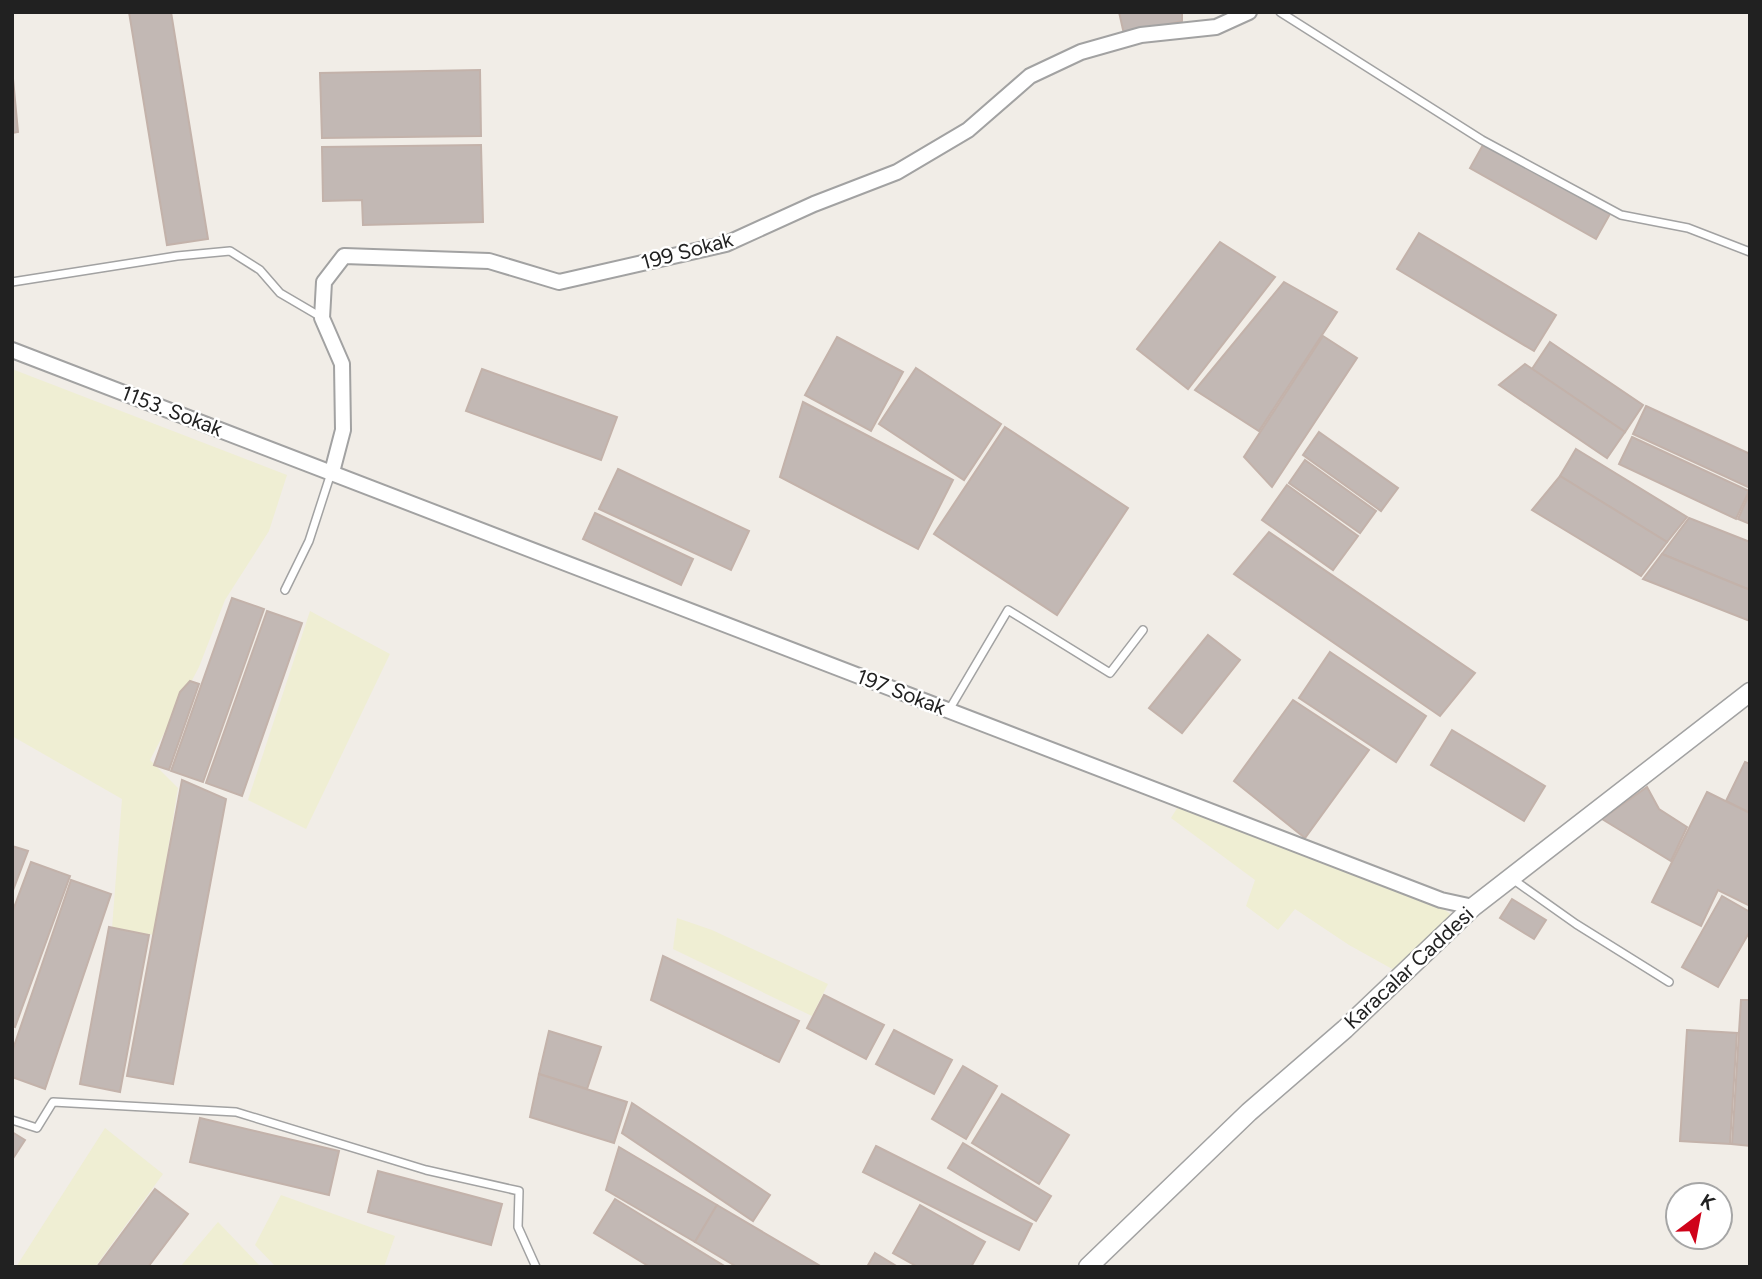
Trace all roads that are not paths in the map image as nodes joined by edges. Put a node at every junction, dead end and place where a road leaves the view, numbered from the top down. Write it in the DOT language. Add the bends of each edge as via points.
graph roads {
  1 [pos="1249,12"];
  2 [pos="1280,12"];
  3 [pos="1750,252"];
  4 [pos="12,282"];
  5 [pos="322,318"];
  6 [pos="12,350"];
  7 [pos="332,472"];
  8 [pos="285,590"];
  9 [pos="1143,630"];
  10 [pos="1750,692"];
  11 [pos="948,710"];
  12 [pos="1510,878"];
  13 [pos="1473,907"];
  14 [pos="1669,982"];
  15 [pos="12,1120"];
  16 [pos="536,1267"];
  17 [pos="1088,1267"];
  1 -- 5 [label="street, 199 Sokak" via="1216,27 1141,35 1081,52 1030,76 968,130 897,172 726,244 559,282 489,261 344,256 324,282"];
  2 -- 3 [label="lane" via="1482,140 1621,215 1688,228"];
  4 -- 5 [label="lane" via="230,251 260,270 280,293"];
  5 -- 7 [label="street, 199 Sokak" via="342,364 344,430"];
  6 -- 7 [label="street, 1153. Sokak"];
  7 -- 8 [label="lane" via="309,541"];
  7 -- 11 [label="street, 197 Sokak"];
  9 -- 11 [label="lane" via="1110,673 1008,610"];
  10 -- 12 [label="street, Karacalar Caddesi"];
  11 -- 13 [label="street, 197 Sokak" via="1441,901"];
  12 -- 13 [label="street, Karacalar Caddesi"];
  12 -- 14 [label="lane"];
  13 -- 17 [label="street, Karacalar Caddesi"];
  15 -- 16 [label="lane" via="37,1128 53,1102 236,1112 426,1170 519,1191 518,1227"];
}
